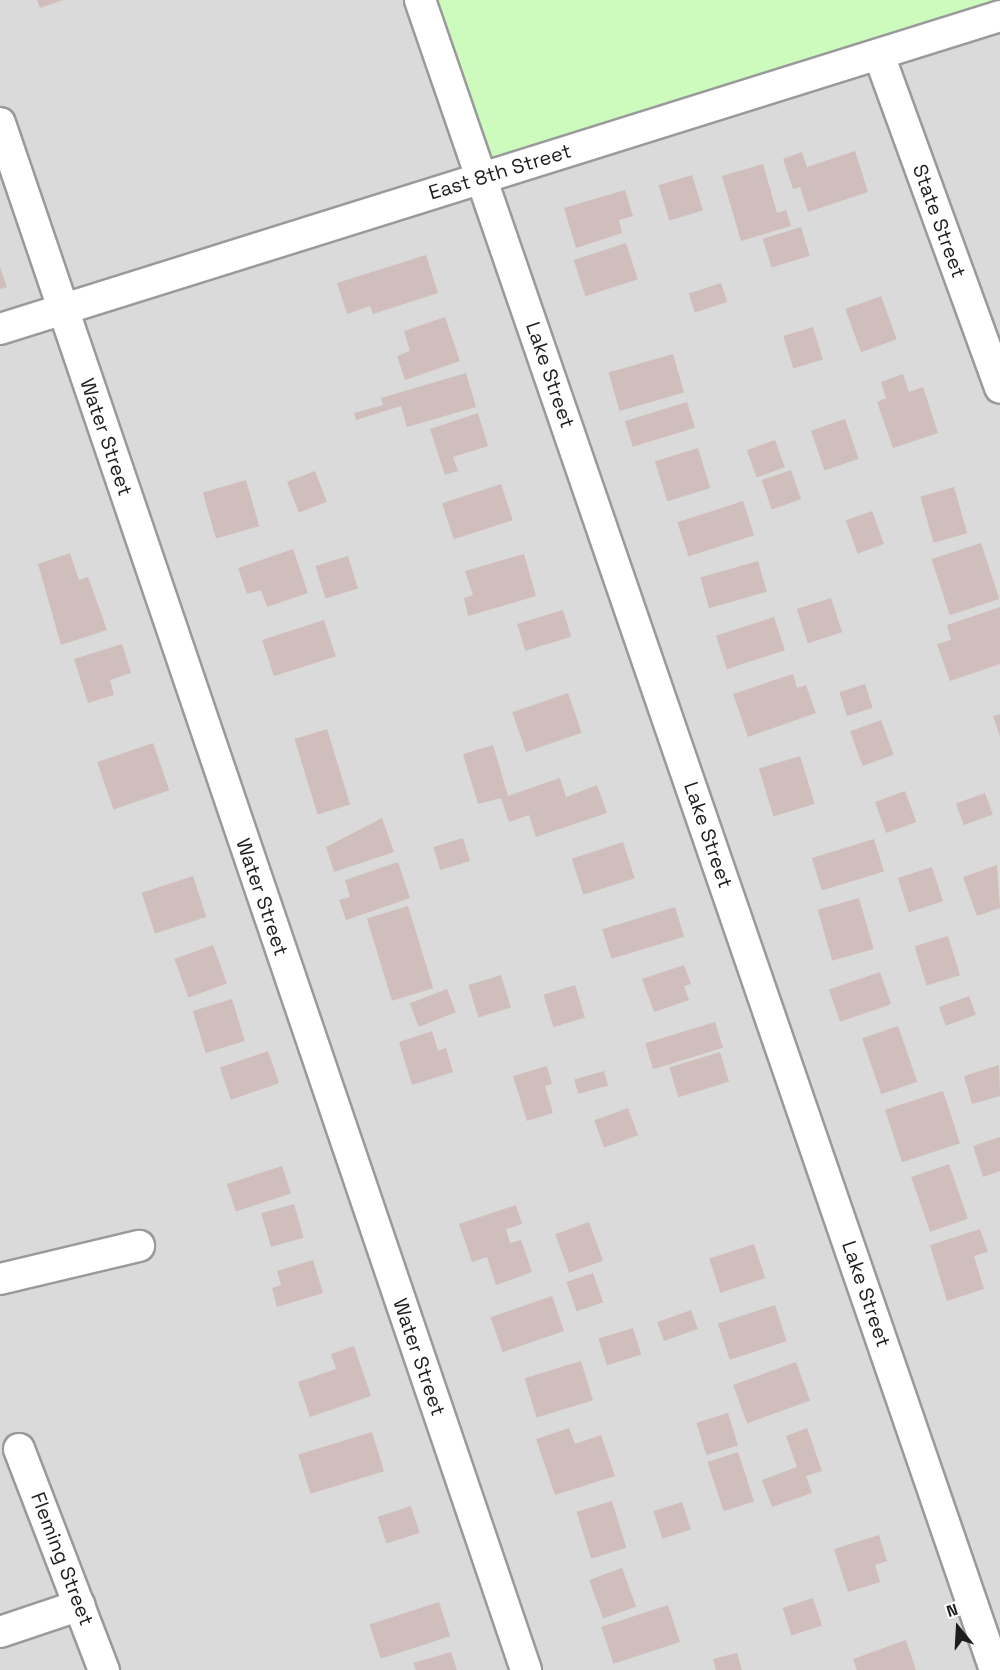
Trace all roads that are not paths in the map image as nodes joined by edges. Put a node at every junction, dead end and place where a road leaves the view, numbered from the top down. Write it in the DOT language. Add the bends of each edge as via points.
graph roads {
  1 [pos="420,0"];
  2 [pos="1000,16"];
  3 [pos="879,55"];
  4 [pos="0,123"];
  5 [pos="482,178"];
  6 [pos="62,310"];
  7 [pos="0,329"];
  8 [pos="1000,387"];
  9 [pos="139,1246"];
  10 [pos="0,1279"];
  11 [pos="19,1449"];
  12 [pos="80,1605"];
  13 [pos="0,1632"];
  14 [pos="104,1670"];
  15 [pos="526,1670"];
  16 [pos="995,1670"];
  1 -- 5 [label="street, Lake Street"];
  2 -- 3 [label="street, East 8th Street"];
  3 -- 5 [label="street, East 8th Street"];
  3 -- 8 [label="street, State Street"];
  4 -- 6 [label="street, Water Street"];
  5 -- 6 [label="street, East 8th Street"];
  5 -- 16 [label="street, Lake Street"];
  6 -- 7 [label="street, East 8th Street"];
  6 -- 15 [label="street, Water Street"];
  9 -- 10 [label="street"];
  11 -- 12 [label="street, Fleming Street"];
  12 -- 13 [label="street"];
  12 -- 14 [label="street, Fleming Street"];
}
